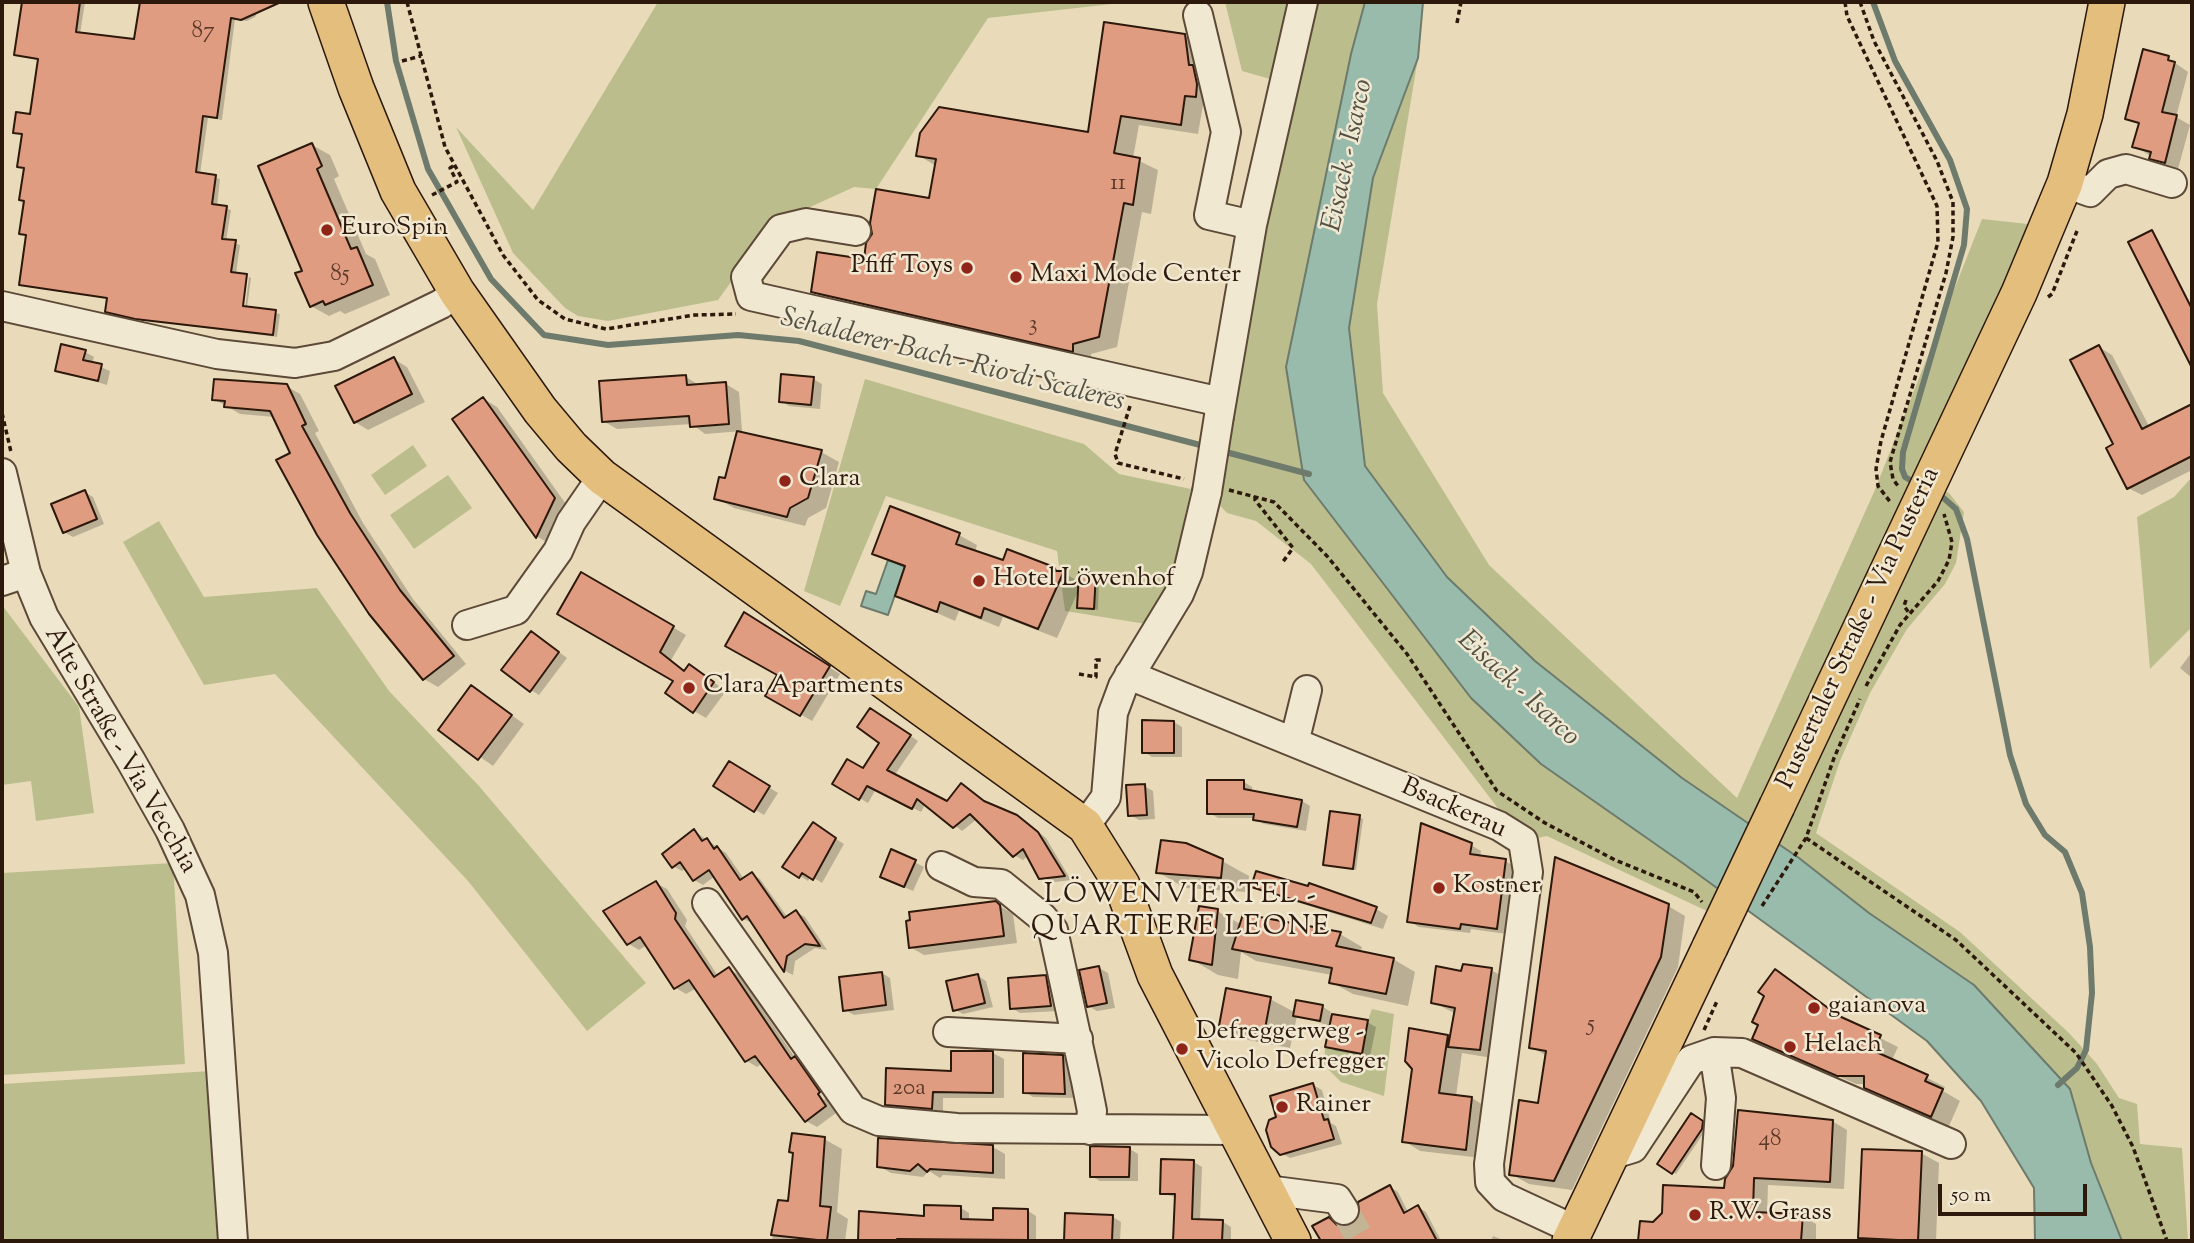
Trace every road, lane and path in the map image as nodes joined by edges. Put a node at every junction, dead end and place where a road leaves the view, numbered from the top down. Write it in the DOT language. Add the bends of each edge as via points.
graph roads {
  1 [pos="326,2"];
  2 [pos="407,2"];
  3 [pos="1303,2"];
  4 [pos="1461,2"];
  5 [pos="1845,2"];
  6 [pos="1860,2"];
  7 [pos="2108,2"];
  8 [pos="1198,15"];
  9 [pos="1457,23"];
  10 [pos="421,56"];
  11 [pos="402,61"];
  12 [pos="455,165"];
  13 [pos="2065,183"];
  14 [pos="2172,183"];
  15 [pos="427,198"];
  16 [pos="1252,225"];
  17 [pos="856,231"];
  18 [pos="457,292"];
  19 [pos="2,306"];
  20 [pos="737,314"];
  21 [pos="1130,407"];
  22 [pos="1220,409"];
  23 [pos="2,473"];
  24 [pos="602,477"];
  25 [pos="1899,486"];
  26 [pos="1206,487"];
  27 [pos="1255,496"];
  28 [pos="1927,517"];
  29 [pos="1282,563"];
  30 [pos="14,577"];
  31 [pos="1908,594"];
  32 [pos="1909,613"];
  33 [pos="467,625"];
  34 [pos="1104,660"];
  35 [pos="1079,674"];
  36 [pos="1129,674"];
  37 [pos="1307,690"];
  38 [pos="1287,740"];
  39 [pos="1085,827"];
  40 [pos="1806,838"];
  41 [pos="941,866"];
  42 [pos="707,903"];
  43 [pos="1760,908"];
  44 [pos="1700,909"];
  45 [pos="948,1032"];
  46 [pos="1078,1039"];
  47 [pos="1714,1052"];
  48 [pos="1090,1130"];
  49 [pos="1233,1130"];
  50 [pos="1951,1144"];
  51 [pos="1610,1155"];
  52 [pos="1716,1165"];
  53 [pos="1267,1191"];
  54 [pos="1344,1209"];
  55 [pos="1573,1236"];
  56 [pos="233,1241"];
  57 [pos="1293,1241"];
  58 [pos="2167,1241"];
  1 -- 18 [label="main road" via="398,191"];
  2 -- 10 [label="path"];
  3 -- 16 [label="street"];
  4 -- 9 [label="path"];
  5 -- 28 [label="path" via="1847,16 1937,206 1938,242 1876,469 1885,498"];
  6 -- 25 [label="path" via="1874,41 1937,161 1953,202 1953,237 1945,272 1890,462 1893,480"];
  7 -- 13 [label="main road, Pustertaler Straße - Via Pusteria" via="2085,114"];
  8 -- 16 [label="street" via="1226,132 1209,215"];
  10 -- 11 [label="path"];
  10 -- 12 [label="path"];
  12 -- 15 [label="path" via="450,168 457,182"];
  12 -- 20 [label="path" via="503,256 538,299 565,318 606,329 695,315"];
  13 -- 14 [label="street" via="2090,192 2108,174 2126,169"];
  13 -- 28 [label="main road, Pustertaler Straße - Via Pusteria"];
  16 -- 22 [label="street"];
  17 -- 22 [label="street" via="806,223 781,229 746,277 751,296"];
  18 -- 19 [label="street" via="334,356 295,363 217,354"];
  18 -- 24 [label="main road" via="540,410"];
  21 -- 26 [label="path" via="1115,454 1118,463"];
  22 -- 26 [label="street, bridge"];
  23 -- 30 [label="street, Alte Straße - Via Vecchia"];
  24 -- 33 [label="street" via="516,610"];
  24 -- 39 [label="main road"];
  26 -- 27 [label="path"];
  26 -- 36 [label="street" via="1179,594"];
  27 -- 29 [label="path" via="1293,548"];
  27 -- 44 [label="path" via="1285,510 1407,654 1497,790 1545,823 1615,860 1694,892 1702,902"];
  28 -- 32 [label="path" via="1952,542 1949,560 1938,581"];
  28 -- 51 [label="main road, Pustertaler Straße - Via Pusteria, bridge" via="1777,806"];
  30 -- 56 [label="street, Alte Straße - Via Vecchia" via="44,617 131,761 200,895 213,953"];
  31 -- 32 [label="path" via="1904,607"];
  32 -- 40 [label="path" via="1864,690"];
  34 -- 35 [label="path" via="1096,660 1096,677"];
  36 -- 38 [label="street, Bsackerau"];
  36 -- 39 [label="street" via="1113,713 1106,797"];
  37 -- 38 [label="street" via="1296,735"];
  38 -- 55 [label="street, Bsackerau" via="1523,841 1528,872 1490,1182 1504,1196"];
  39 -- 49 [label="main road" via="1122,885 1155,975"];
  40 -- 43 [label="path"];
  40 -- 58 [label="path" via="1956,940 2076,1053 2133,1147"];
  41 -- 46 [label="street" via="974,882 1001,884 1043,918 1058,943"];
  42 -- 48 [label="street" via="853,1110 879,1121 957,1128"];
  45 -- 46 [label="street"];
  46 -- 48 [label="street" via="1092,1111"];
  47 -- 50 [label="street" via="1742,1052"];
  47 -- 51 [label="street" via="1691,1060 1633,1148"];
  47 -- 52 [label="street" via="1721,1098"];
  48 -- 49 [label="street"];
  49 -- 53 [label="main road"];
  51 -- 55 [label="main road, Pustertaler Straße - Via Pusteria"];
  53 -- 54 [label="street" via="1337,1199"];
  53 -- 57 [label="main road"];
}
